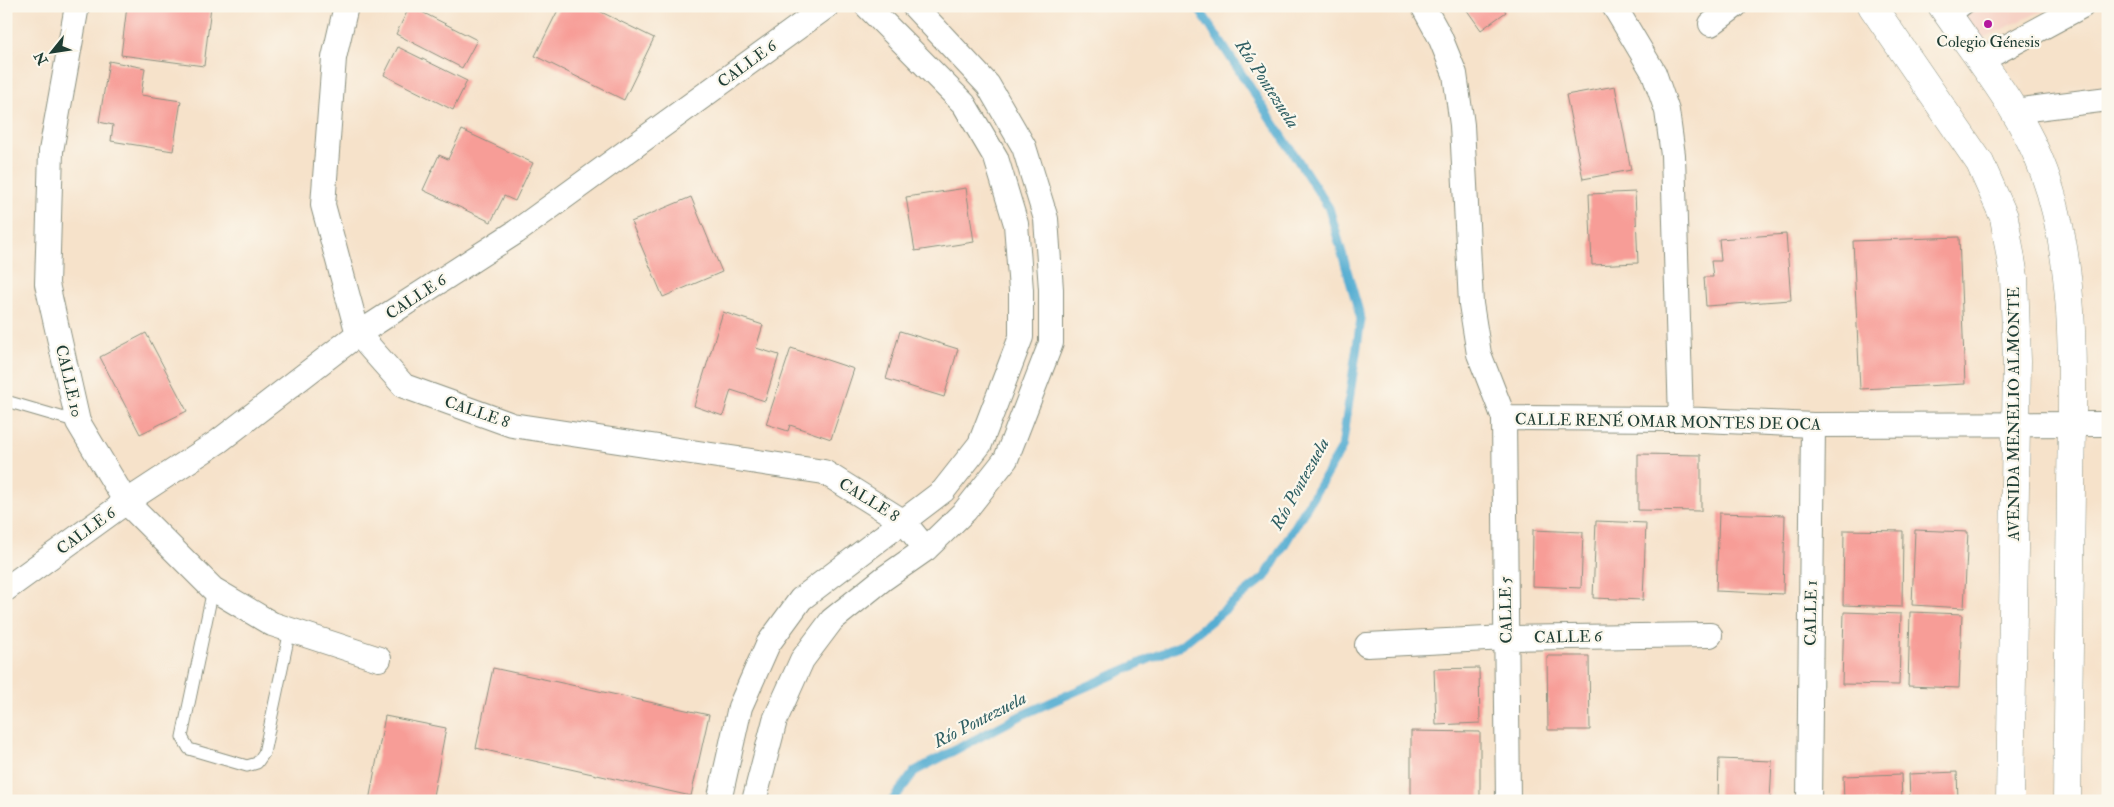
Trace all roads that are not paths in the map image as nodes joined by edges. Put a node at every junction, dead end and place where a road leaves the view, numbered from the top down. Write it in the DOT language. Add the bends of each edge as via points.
graph roads {
  1 [pos="77,6"];
  2 [pos="346,6"];
  3 [pos="826,6"];
  4 [pos="867,6"];
  5 [pos="914,6"];
  6 [pos="1424,6"];
  7 [pos="1614,6"];
  8 [pos="1735,6"];
  9 [pos="1872,6"];
  10 [pos="2082,6"];
  11 [pos="1954,11"];
  12 [pos="1711,24"];
  13 [pos="1980,61"];
  14 [pos="2108,100"];
  15 [pos="2014,111"];
  16 [pos="358,334"];
  17 [pos="6,401"];
  18 [pos="1504,418"];
  19 [pos="1681,419"];
  20 [pos="78,422"];
  21 [pos="2108,424"];
  22 [pos="1813,425"];
  23 [pos="2072,425"];
  24 [pos="2017,426"];
  25 [pos="126,502"];
  26 [pos="904,522"];
  27 [pos="926,549"];
  28 [pos="6,589"];
  29 [pos="213,589"];
  30 [pos="290,630"];
  31 [pos="1710,635"];
  32 [pos="1507,638"];
  33 [pos="1367,645"];
  34 [pos="378,659"];
  35 [pos="719,801"];
  36 [pos="754,801"];
  37 [pos="1508,801"];
  38 [pos="1809,801"];
  39 [pos="2010,801"];
  40 [pos="2067,801"];
  1 -- 20 [label="street, CALLE 10" via="52,150 47,284"];
  2 -- 16 [label="street, CALLE 8" via="334,58 323,205"];
  3 -- 16 [label="street, CALLE 6" via="516,232"];
  4 -- 26 [label="street" via="964,104 996,158 1016,224 1021,290 1021,337 980,444 943,491"];
  5 -- 27 [label="street" via="988,85 1024,147 1046,219 1051,289 1051,343 1006,459 965,511"];
  6 -- 18 [label="street, CALLE RENÉ OMAR MONTES DE OCA" via="1455,74 1462,125 1471,304 1478,354"];
  7 -- 19 [label="street" via="1654,73 1667,111 1673,154"];
  8 -- 12 [label="street"];
  9 -- 24 [label="street, AVENIDA MENELIO ALMONTE" via="1980,163 2004,217 2014,277"];
  10 -- 13 [label="street"];
  11 -- 13 [label="street"];
  13 -- 15 [label="street"];
  14 -- 15 [label="street"];
  15 -- 23 [label="street" via="2027,131 2041,164 2057,215 2069,296"];
  16 -- 25 [label="street, CALLE 6" via="219,441"];
  16 -- 26 [label="street, CALLE 8" via="404,386 512,425 824,472"];
  17 -- 20 [label="lane"];
  18 -- 19 [label="street, CALLE RENÉ OMAR MONTES DE OCA"];
  18 -- 32 [label="street, CALLE 5"];
  19 -- 22 [label="street, CALLE RENÉ OMAR MONTES DE OCA"];
  20 -- 25 [label="street, CALLE 10"];
  21 -- 23 [label="street, CALLE RENÉ OMAR MONTES DE OCA"];
  22 -- 24 [label="street, CALLE RENÉ OMAR MONTES DE OCA"];
  22 -- 38 [label="street, CALLE 1"];
  23 -- 24 [label="street, CALLE RENÉ OMAR MONTES DE OCA"];
  23 -- 40 [label="street"];
  24 -- 39 [label="street, AVENIDA MENELIO ALMONTE"];
  25 -- 28 [label="street, CALLE 6"];
  25 -- 29 [label="street, CALLE 10"];
  26 -- 27 [label="street, CALLE 8"];
  26 -- 35 [label="street" via="801,599 768,644 740,707"];
  27 -- 36 [label="street" via="832,620 802,660 775,720"];
  29 -- 30 [label="street, CALLE 10" via="272,624"];
  29 -- 30 [label="lane" via="182,737 189,749 247,766 257,763 264,753"];
  30 -- 34 [label="street, CALLE 10"];
  31 -- 32 [label="street, CALLE 6"];
  32 -- 33 [label="street, CALLE 6"];
  32 -- 37 [label="street, CALLE 5"];
}
